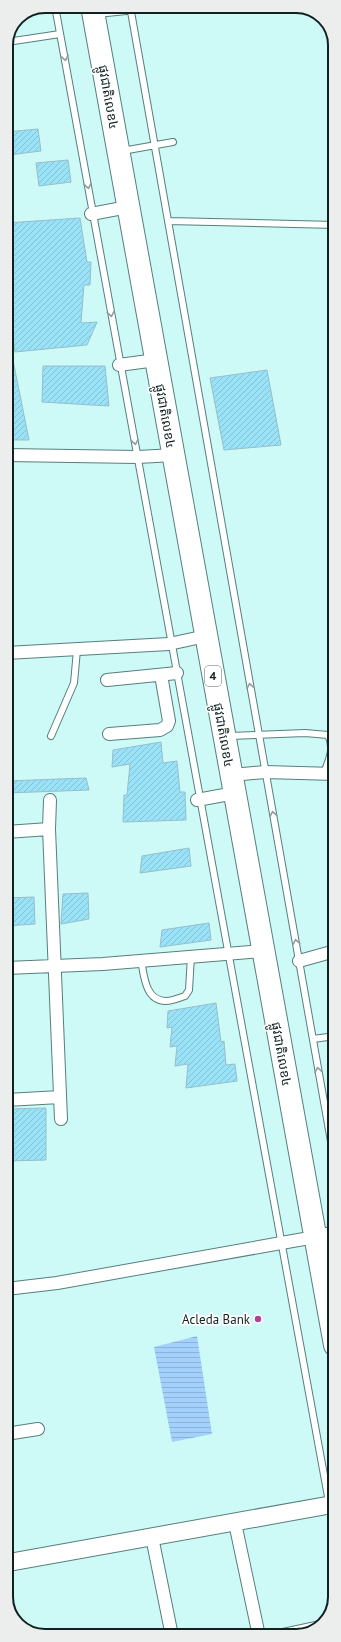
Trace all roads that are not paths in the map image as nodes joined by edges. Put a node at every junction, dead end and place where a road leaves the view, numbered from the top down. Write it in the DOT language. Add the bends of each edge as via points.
graph roads {
  1 [pos="56,13"];
  2 [pos="94,13"];
  3 [pos="131,13"];
  4 [pos="60,34"];
  5 [pos="13,41"];
  6 [pos="173,142"];
  7 [pos="154,146"];
  8 [pos="118,151"];
  9 [pos="128,207"];
  10 [pos="92,214"];
  11 [pos="168,221"];
  12 [pos="328,225"];
  13 [pos="156,360"];
  14 [pos="120,365"];
  15 [pos="13,455"];
  16 [pos="174,455"];
  17 [pos="138,457"];
  18 [pos="206,636"];
  19 [pos="172,644"];
  20 [pos="77,650"];
  21 [pos="13,653"];
  22 [pos="177,673"];
  23 [pos="161,675"];
  24 [pos="107,680"];
  25 [pos="109,734"];
  26 [pos="259,734"];
  27 [pos="328,735"];
  28 [pos="51,736"];
  29 [pos="225,736"];
  30 [pos="265,772"];
  31 [pos="328,774"];
  32 [pos="233,784"];
  33 [pos="199,799"];
  34 [pos="50,800"];
  35 [pos="49,829"];
  36 [pos="13,832"];
  37 [pos="263,951"];
  38 [pos="228,953"];
  39 [pos="328,953"];
  40 [pos="191,956"];
  41 [pos="141,960"];
  42 [pos="299,961"];
  43 [pos="54,966"];
  44 [pos="13,968"];
  45 [pos="328,1037"];
  46 [pos="313,1039"];
  47 [pos="60,1097"];
  48 [pos="13,1100"];
  49 [pos="61,1120"];
  50 [pos="328,1124"];
  51 [pos="325,1235"];
  52 [pos="281,1243"];
  53 [pos="328,1268"];
  54 [pos="13,1288"];
  55 [pos="38,1429"];
  56 [pos="13,1433"];
  57 [pos="328,1484"];
  58 [pos="328,1505"];
  59 [pos="235,1523"];
  60 [pos="152,1537"];
  61 [pos="13,1562"];
  62 [pos="308,1627"];
  63 [pos="171,1629"];
  64 [pos="258,1629"];
  65 [pos="297,1629"];
  1 -- 4 [label="lane"];
  2 -- 8 [label="highway, ផ្លូវជាតិលេខ៤ / 4"];
  3 -- 7 [label="lane"];
  4 -- 5 [label="lane"];
  4 -- 10 [label="lane, one-way"];
  6 -- 7 [label="lane"];
  7 -- 8 [label="lane"];
  7 -- 11 [label="lane"];
  8 -- 9 [label="highway, ផ្លូវជាតិលេខ៤ / 4"];
  9 -- 10 [label="street"];
  9 -- 13 [label="highway, ផ្លូវជាតិលេខ៤ / 4"];
  10 -- 14 [label="lane, one-way"];
  11 -- 12 [label="lane"];
  26 -- 11 [label="lane, one-way"];
  13 -- 14 [label="street"];
  13 -- 16 [label="highway, ផ្លូវជាតិលេខ៤ / 4"];
  14 -- 17 [label="lane, one-way"];
  15 -- 17 [label="street"];
  16 -- 17 [label="street"];
  16 -- 18 [label="highway, ផ្លូវជាតិលេខ៤ / 4"];
  17 -- 19 [label="lane"];
  18 -- 19 [label="street"];
  18 -- 29 [label="highway, ផ្លូវជាតិលេខ៤ / 4"];
  19 -- 20 [label="street"];
  19 -- 22 [label="lane"];
  20 -- 21 [label="street"];
  20 -- 28 [label="lane" via="74,683"];
  22 -- 23 [label="street"];
  22 -- 33 [label="lane"];
  23 -- 24 [label="street"];
  23 -- 25 [label="street" via="169,721 167,726 160,730"];
  26 -- 27 [label="lane"];
  26 -- 29 [label="lane"];
  26 -- 30 [label="lane"];
  29 -- 32 [label="highway, ផ្លូវជាតិលេខ៤ / 4"];
  30 -- 31 [label="street"];
  30 -- 32 [label="street"];
  42 -- 30 [label="lane, one-way"];
  32 -- 33 [label="street"];
  32 -- 37 [label="highway, ផ្លូវជាតិលេខ៤ / 4"];
  33 -- 38 [label="lane"];
  34 -- 35 [label="street"];
  35 -- 36 [label="street"];
  35 -- 43 [label="street"];
  37 -- 38 [label="street"];
  37 -- 51 [label="highway, ផ្លូវជាតិលេខ៤ / 4"];
  38 -- 40 [label="street"];
  38 -- 52 [label="lane"];
  39 -- 42 [label="street"];
  40 -- 41 [label="street"];
  40 -- 41 [label="lane" via="189,990 185,996 166,1001 154,998 145,985"];
  41 -- 43 [label="street"];
  42 -- 46 [label="lane"];
  43 -- 44 [label="street"];
  43 -- 47 [label="street"];
  45 -- 46 [label="lane"];
  50 -- 46 [label="lane, one-way"];
  47 -- 48 [label="street"];
  47 -- 49 [label="street"];
  51 -- 52 [label="street"];
  51 -- 53 [label="highway, ផ្លូវជាតិលេខ៤ / 4"];
  52 -- 54 [label="street" via="57,1283"];
  52 -- 57 [label="lane"];
  55 -- 56 [label="street"];
  58 -- 59 [label="main road"];
  59 -- 60 [label="main road"];
  59 -- 64 [label="street"];
  60 -- 61 [label="main road"];
  60 -- 63 [label="street"];
  62 -- 65 [label="lane"];
}
